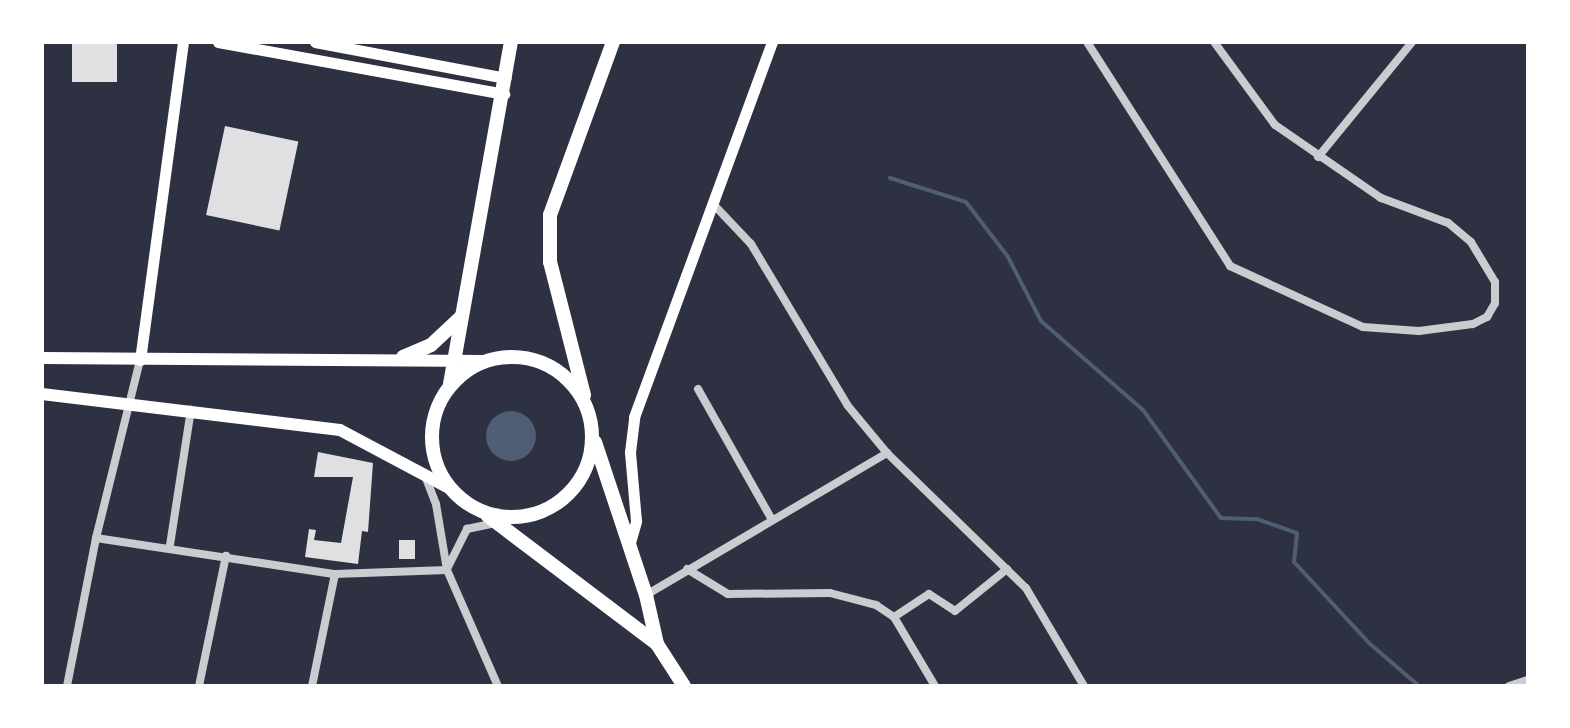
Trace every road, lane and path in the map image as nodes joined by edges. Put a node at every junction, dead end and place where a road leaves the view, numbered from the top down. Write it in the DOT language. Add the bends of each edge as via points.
graph roads {
  1 [pos="183,42"];
  2 [pos="218,42"];
  3 [pos="315,42"];
  4 [pos="511,42"];
  5 [pos="613,42"];
  6 [pos="772,42"];
  7 [pos="1087,42"];
  8 [pos="1214,42"];
  9 [pos="1412,42"];
  10 [pos="506,78"];
  11 [pos="504,94"];
  12 [pos="1318,157"];
  13 [pos="713,204"];
  14 [pos="464,313"];
  15 [pos="403,357"];
  16 [pos="42,358"];
  17 [pos="456,358"];
  18 [pos="140,360"];
  19 [pos="485,361"];
  20 [pos="449,387"];
  21 [pos="698,389"];
  22 [pos="42,394"];
  23 [pos="127,403"];
  24 [pos="585,404"];
  25 [pos="191,410"];
  26 [pos="592,430"];
  27 [pos="887,453"];
  28 [pos="423,471"];
  29 [pos="451,489"];
  30 [pos="478,509"];
  31 [pos="771,518"];
  32 [pos="499,523"];
  33 [pos="96,538"];
  34 [pos="170,545"];
  35 [pos="629,546"];
  36 [pos="226,556"];
  37 [pos="687,569"];
  38 [pos="1007,569"];
  39 [pos="447,570"];
  40 [pos="335,574"];
  41 [pos="646,595"];
  42 [pos="894,617"];
  43 [pos="657,644"];
  44 [pos="1528,680"];
  45 [pos="67,686"];
  46 [pos="199,686"];
  47 [pos="312,686"];
  48 [pos="498,686"];
  49 [pos="684,686"];
  50 [pos="935,686"];
  51 [pos="1084,686"];
  52 [pos="1509,686"];
  1 -- 18 [label="main road"];
  2 -- 11 [label="main road"];
  3 -- 10 [label="main road"];
  4 -- 10 [label="highway"];
  5 -- 24 [label="highway" via="550,215 550,262"];
  6 -- 13 [label="main road"];
  7 -- 12 [label="street" via="1230,266 1363,327 1419,331 1473,324 1487,317 1495,303 1495,282 1471,242 1448,223 1381,198"];
  8 -- 12 [label="street" via="1275,125"];
  9 -- 12 [label="street"];
  10 -- 11 [label="highway"];
  11 -- 14 [label="highway"];
  13 -- 27 [label="street" via="751,244 848,406"];
  13 -- 35 [label="main road" via="634,417 630,452 636,521"];
  14 -- 15 [label="highway" via="431,345"];
  14 -- 17 [label="highway"];
  15 -- 17 [label="main road"];
  15 -- 18 [label="main road"];
  16 -- 18 [label="main road"];
  17 -- 19 [label="main road"];
  17 -- 20 [label="highway"];
  18 -- 23 [label="street"];
  19 -- 20 [label="highway"];
  19 -- 24 [label="highway" via="526,358 548,365 567,378"];
  20 -- 29 [label="highway" via="436,410 432,436 436,462"];
  21 -- 31 [label="street"];
  22 -- 23 [label="main road"];
  23 -- 25 [label="main road"];
  23 -- 33 [label="street"];
  24 -- 26 [label="highway"];
  25 -- 28 [label="main road" via="340,430"];
  25 -- 34 [label="street"];
  26 -- 30 [label="highway" via="584,473 552,506 516,516"];
  26 -- 35 [label="highway"];
  27 -- 31 [label="street"];
  27 -- 38 [label="street"];
  28 -- 29 [label="main road"];
  28 -- 39 [label="street" via="436,504"];
  29 -- 30 [label="highway"];
  30 -- 32 [label="highway"];
  31 -- 37 [label="street"];
  32 -- 39 [label="street" via="467,529"];
  32 -- 43 [label="highway"];
  33 -- 34 [label="street"];
  33 -- 45 [label="street"];
  34 -- 36 [label="street"];
  35 -- 41 [label="highway"];
  36 -- 40 [label="street"];
  36 -- 46 [label="street"];
  37 -- 41 [label="street"];
  37 -- 42 [label="street" via="728,594 853,596"];
  38 -- 42 [label="street" via="955,611 929,594"];
  38 -- 51 [label="street" via="1045,614"];
  39 -- 40 [label="street"];
  39 -- 48 [label="street"];
  40 -- 47 [label="street"];
  41 -- 43 [label="highway"];
  42 -- 50 [label="street"];
  43 -- 49 [label="highway"];
  44 -- 52 [label="street"];
}
